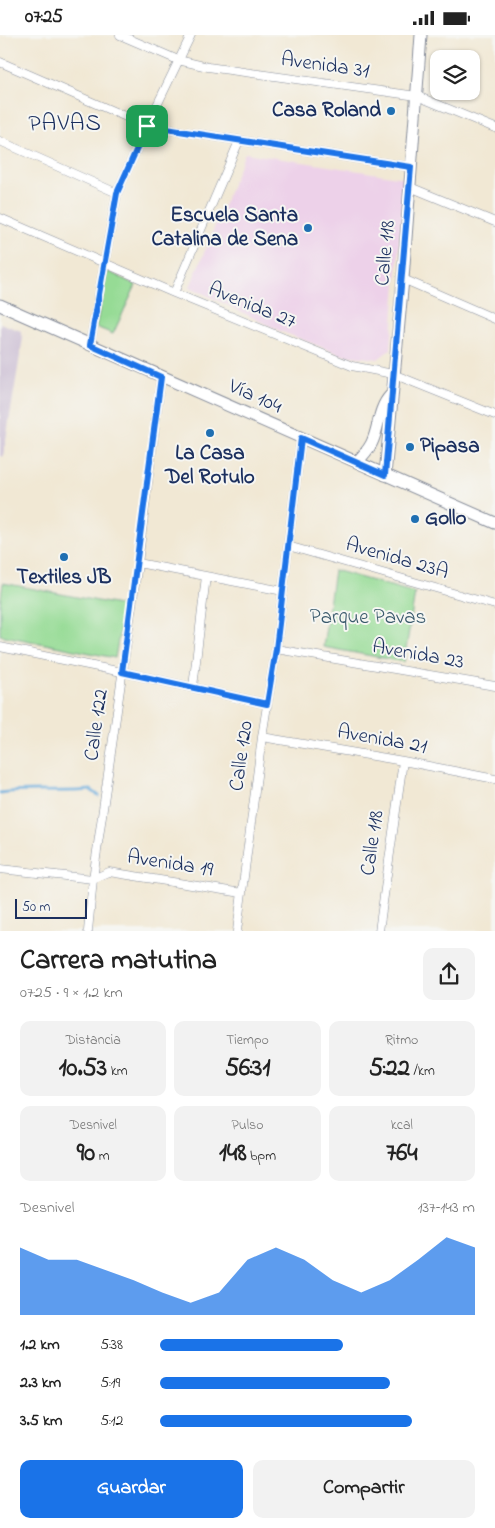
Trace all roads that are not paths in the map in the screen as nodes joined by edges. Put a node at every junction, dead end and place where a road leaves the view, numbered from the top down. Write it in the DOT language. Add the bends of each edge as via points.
graph roads {
  1 [pos="120,35"];
  2 [pos="191,35"];
  3 [pos="421,35"];
  4 [pos="178,60"];
  5 [pos="0,62"];
  6 [pos="417,95"];
  7 [pos="147,126"];
  8 [pos="495,128"];
  9 [pos="0,141"];
  10 [pos="239,141"];
  11 [pos="411,167"];
  12 [pos="410,187"];
  13 [pos="117,193"];
  14 [pos="0,218"];
  15 [pos="495,222"];
  16 [pos="104,263"];
  17 [pos="403,279"];
  18 [pos="174,293"];
  19 [pos="0,305"];
  20 [pos="495,319"];
  21 [pos="90,345"];
  22 [pos="393,374"];
  23 [pos="161,377"];
  24 [pos="392,394"];
  25 [pos="495,415"];
  26 [pos="301,438"];
  27 [pos="357,462"];
  28 [pos="385,475"];
  29 [pos="495,523"];
  30 [pos="288,546"];
  31 [pos="138,563"];
  32 [pos="206,576"];
  33 [pos="283,591"];
  34 [pos="495,605"];
  35 [pos="0,647"];
  36 [pos="276,649"];
  37 [pos="122,672"];
  38 [pos="495,686"];
  39 [pos="193,687"];
  40 [pos="267,704"];
  41 [pos="262,737"];
  42 [pos="404,761"];
  43 [pos="495,779"];
  44 [pos="0,869"];
  45 [pos="93,879"];
  46 [pos="242,893"];
  47 [pos="88,931"];
  48 [pos="237,931"];
  49 [pos="379,931"];
  1 -- 4 [label="street, Avenida 31"];
  2 -- 4 [label="street"];
  3 -- 6 [label="main road, Calle 118"];
  4 -- 6 [label="street, Avenida 31" via="208,67"];
  4 -- 7 [label="street"];
  5 -- 7 [label="street"];
  6 -- 8 [label="street, Avenida 31"];
  6 -- 11 [label="main road, Calle 118"];
  7 -- 10 [label="street"];
  7 -- 13 [label="street"];
  9 -- 13 [label="street"];
  10 -- 11 [label="street"];
  10 -- 18 [label="street"];
  11 -- 12 [label="main road, Calle 118"];
  12 -- 15 [label="street"];
  12 -- 17 [label="main road, Calle 118"];
  13 -- 16 [label="street"];
  14 -- 16 [label="street, Avenida 27"];
  16 -- 18 [label="street, Avenida 27"];
  16 -- 21 [label="street"];
  17 -- 20 [label="street"];
  17 -- 22 [label="main road, Calle 118"];
  18 -- 22 [label="street, Avenida 27" via="352,365"];
  19 -- 21 [label="main road, Vía 104"];
  21 -- 23 [label="main road, Vía 104"];
  22 -- 24 [label="main road, Calle 118"];
  22 -- 25 [label="street, Avenida 27"];
  23 -- 26 [label="main road, Vía 104"];
  23 -- 31 [label="street, Calle 122"];
  24 -- 27 [label="main road" via="384,403 373,441"];
  24 -- 28 [label="main road, Calle 118"];
  26 -- 27 [label="main road, Vía 104"];
  26 -- 30 [label="street, Calle 120"];
  27 -- 28 [label="main road, Vía 104"];
  28 -- 29 [label="main road, Vía 104"];
  30 -- 33 [label="street, Calle 120"];
  30 -- 34 [label="street, Avenida 23A"];
  31 -- 32 [label="street"];
  31 -- 37 [label="street, Calle 122"];
  32 -- 33 [label="street"];
  32 -- 39 [label="street"];
  33 -- 36 [label="street, Calle 120"];
  35 -- 37 [label="street"];
  36 -- 38 [label="street, Avenida 23"];
  36 -- 40 [label="street, Calle 120"];
  37 -- 39 [label="street"];
  37 -- 45 [label="street, Calle 122"];
  39 -- 40 [label="street"];
  40 -- 41 [label="street, Calle 120"];
  41 -- 42 [label="street, Avenida 21"];
  41 -- 46 [label="street, Calle 120"];
  42 -- 43 [label="street, Avenida 21"];
  42 -- 49 [label="street, Calle 118"];
  44 -- 45 [label="street"];
  45 -- 46 [label="street, Avenida 19" via="109,872"];
  45 -- 47 [label="street, Calle 122"];
  46 -- 48 [label="street, Calle 120"];
}
